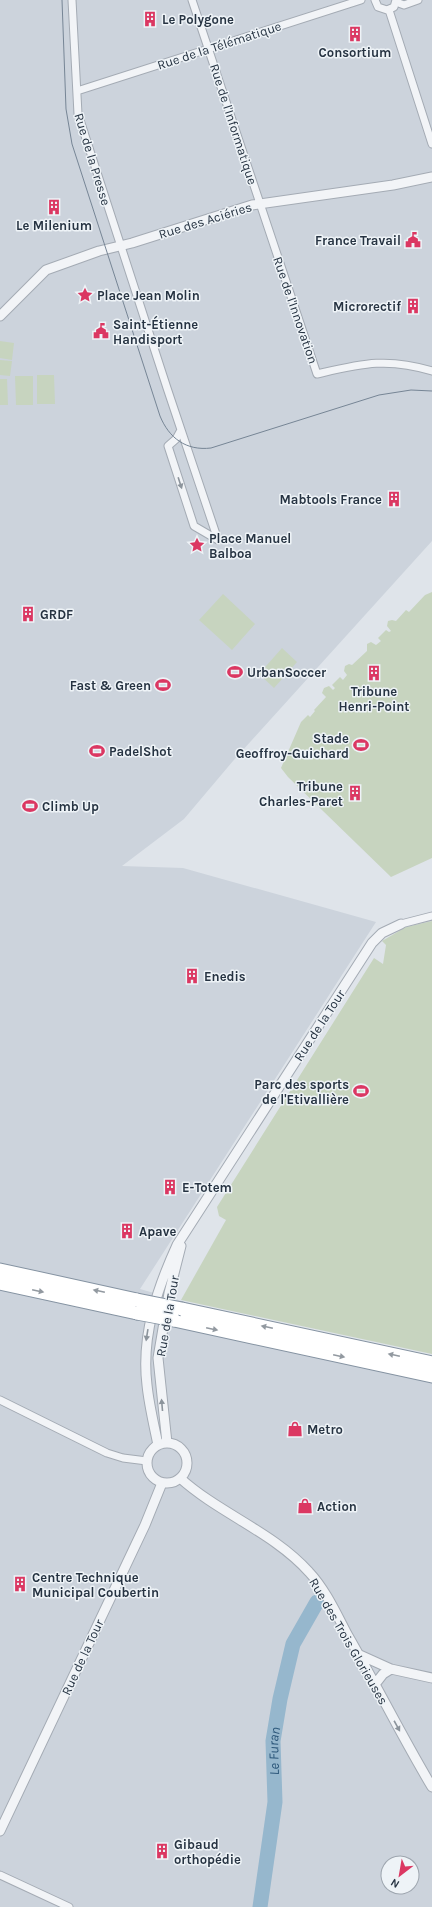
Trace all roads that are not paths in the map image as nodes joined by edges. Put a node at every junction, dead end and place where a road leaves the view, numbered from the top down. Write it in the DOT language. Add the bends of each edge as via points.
graph roads {
  1 [pos="73,0"];
  2 [pos="192,0"];
  3 [pos="361,0"];
  4 [pos="375,0"];
  5 [pos="418,0"];
  6 [pos="396,1"];
  7 [pos="389,10"];
  8 [pos="209,48"];
  9 [pos="77,91"];
  10 [pos="430,130"];
  11 [pos="432,144"];
  12 [pos="432,177"];
  13 [pos="260,204"];
  14 [pos="120,245"];
  15 [pos="0,316"];
  16 [pos="432,371"];
  17 [pos="181,430"];
  18 [pos="432,916"];
  19 [pos="401,924"];
  20 [pos="184,1237"];
  21 [pos="0,1270"];
  22 [pos="0,1283"];
  23 [pos="137,1306"];
  24 [pos="432,1363"];
  25 [pos="432,1376"];
  26 [pos="0,1400"];
  27 [pos="162,1444"];
  28 [pos="147,1461"];
  29 [pos="180,1478"];
  30 [pos="162,1483"];
  31 [pos="360,1655"];
  32 [pos="391,1669"];
  33 [pos="432,1678"];
  34 [pos="376,1683"];
  35 [pos="432,1787"];
  36 [pos="0,1831"];
  37 [pos="0,1875"];
  38 [pos="69,1907"];
  1 -- 9 [label="street, Rue de la Presse"];
  2 -- 8 [label="street, Rue de l'Informatique"];
  3 -- 8 [label="street, Rue de la Télématique"];
  4 -- 7 [label="street" via="382,10"];
  5 -- 6 [label="street" via="404,4 398,4"];
  6 -- 7 [label="street" via="394,7"];
  7 -- 10 [label="street"];
  8 -- 9 [label="street, Rue de la Télématique"];
  8 -- 13 [label="street, Rue de l'Informatique"];
  9 -- 14 [label="street, Rue de la Presse" via="79,119"];
  10 -- 11 [label="street"];
  12 -- 13 [label="street, Rue des Aciéries"];
  13 -- 14 [label="street, Rue des Aciéries"];
  13 -- 16 [label="street, Rue de l'Innovation" via="317,374 376,362 403,364"];
  14 -- 15 [label="street, Rue des Aciéries" via="46,270"];
  14 -- 17 [label="street, Rue de la Presse"];
  17 -- 17 [label="street, Rue de la Presse, one-way" via="168,446 194,526 218,540"];
  18 -- 19 [label="street"];
  19 -- 20 [label="street, Rue de la Tour" via="382,933 372,943"];
  27 -- 20 [label="street, Rue de la Tour, one-way" via="158,1358"];
  20 -- 27 [label="street, Rue de la Tour, one-way" via="177,1245 161,1281 147,1332 146,1383"];
  23 -- 21 [label="highway, one-way"];
  22 -- 23 [label="highway, one-way"];
  24 -- 23 [label="highway, one-way, bridge" via="182,1309"];
  23 -- 25 [label="highway, one-way, bridge" via="174,1320"];
  26 -- 28 [label="street" via="107,1453"];
  27 -- 28 [label="street" via="152,1450"];
  27 -- 29 [label="street" via="180,1449 186,1459 186,1470"];
  28 -- 30 [label="street" via="152,1477"];
  29 -- 30 [label="street" via="174,1482"];
  29 -- 31 [label="street, Rue des Trois Glorieuses" via="196,1492 268,1538 302,1564 318,1582"];
  30 -- 36 [label="street, Rue de la Tour" via="145,1525"];
  31 -- 32 [label="street"];
  31 -- 34 [label="street, Rue des Trois Glorieuses"];
  32 -- 33 [label="street"];
  32 -- 34 [label="street" via="382,1674"];
  34 -- 35 [label="street, Rue des Trois Glorieuses, one-way" via="397,1727"];
  37 -- 38 [label="street"];
}
